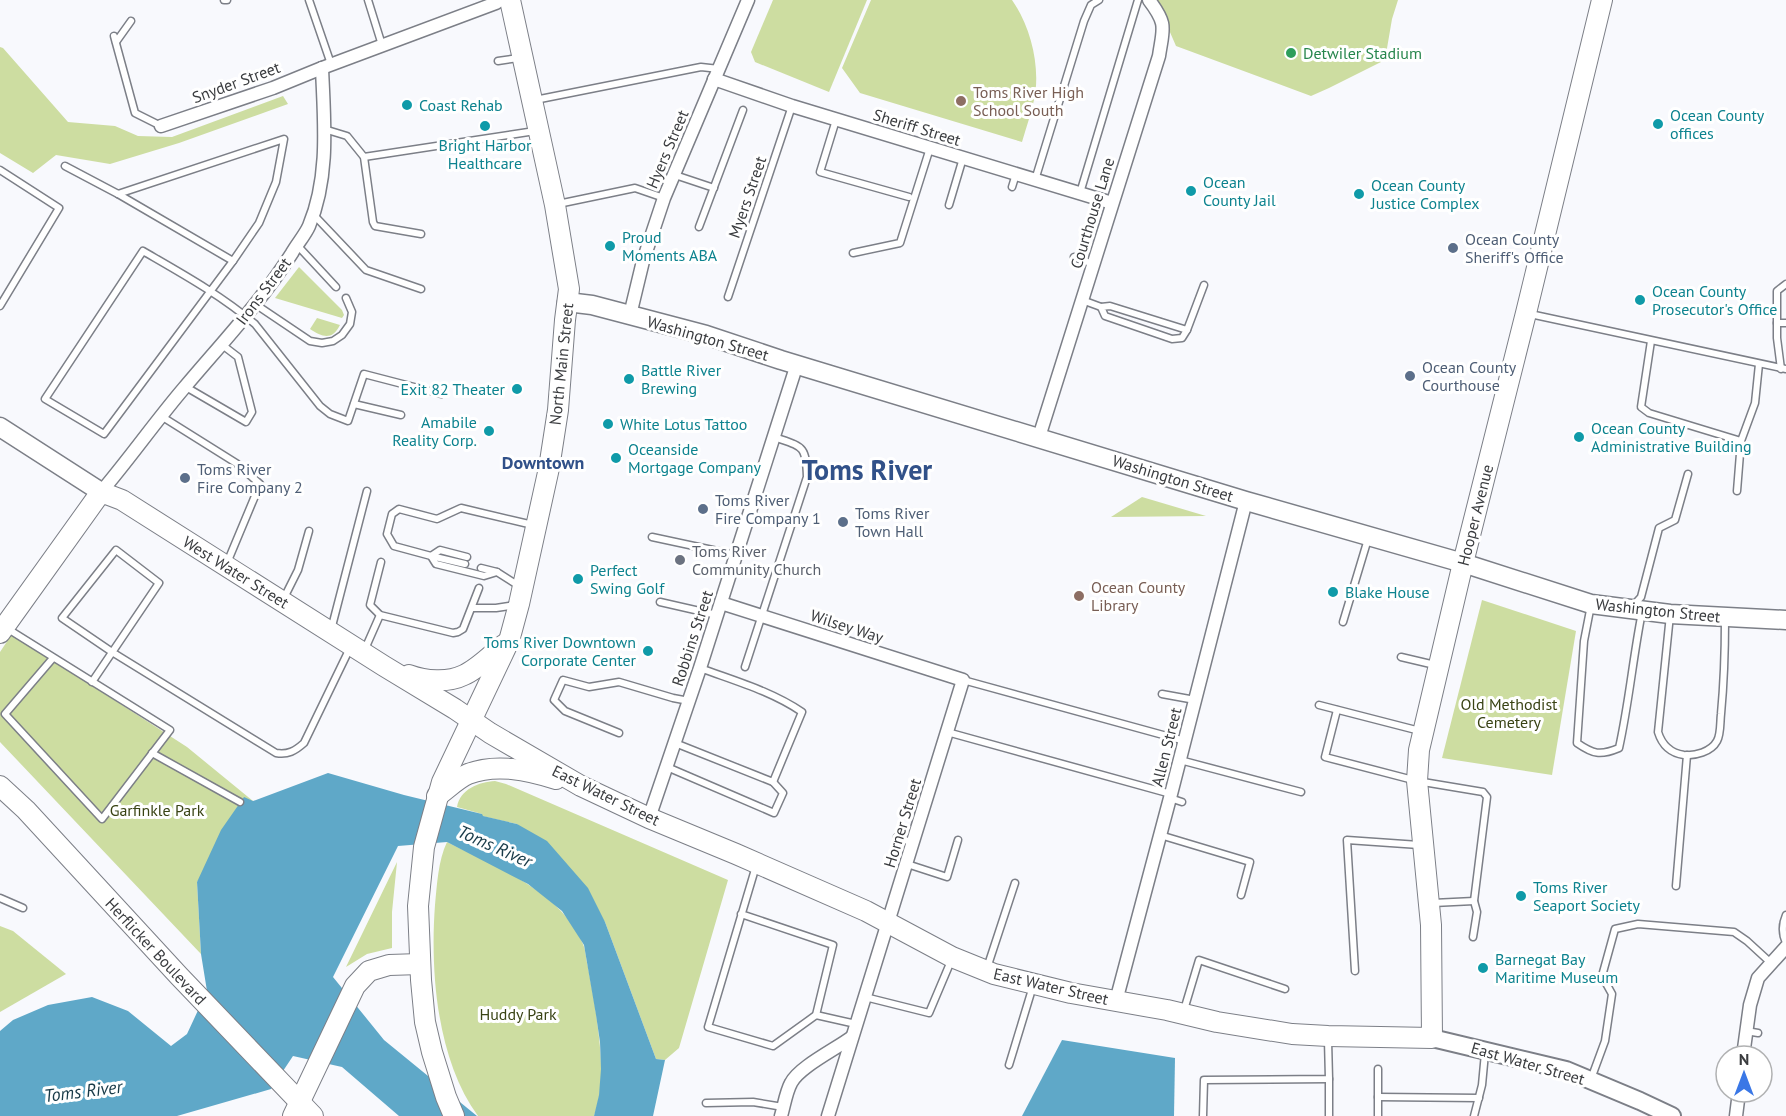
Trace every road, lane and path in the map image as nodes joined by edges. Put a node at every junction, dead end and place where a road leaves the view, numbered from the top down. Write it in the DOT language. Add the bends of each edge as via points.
graph roads {
  1 [pos="309,0"];
  2 [pos="368,0"];
  3 [pos="500,0"];
  4 [pos="510,0"];
  5 [pos="748,0"];
  6 [pos="1099,0"];
  7 [pos="1138,0"];
  8 [pos="1149,0"];
  9 [pos="1602,0"];
  10 [pos="131,21"];
  11 [pos="382,45"];
  12 [pos="523,57"];
  13 [pos="498,61"];
  14 [pos="326,66"];
  15 [pos="717,74"];
  16 [pos="532,101"];
  17 [pos="792,106"];
  18 [pos="743,110"];
  19 [pos="836,119"];
  20 [pos="161,126"];
  21 [pos="324,129"];
  22 [pos="538,131"];
  23 [pos="930,148"];
  24 [pos="364,158"];
  25 [pos="963,158"];
  26 [pos="65,166"];
  27 [pos="0,170"];
  28 [pos="1016,174"];
  29 [pos="675,175"];
  30 [pos="1035,180"];
  31 [pos="1012,187"];
  32 [pos="714,188"];
  33 [pos="118,194"];
  34 [pos="1079,194"];
  35 [pos="909,197"];
  36 [pos="664,198"];
  37 [pos="1112,203"];
  38 [pos="555,205"];
  39 [pos="949,205"];
  40 [pos="312,213"];
  41 [pos="699,227"];
  42 [pos="420,234"];
  43 [pos="297,244"];
  44 [pos="853,253"];
  45 [pos="1074,257"];
  46 [pos="233,261"];
  47 [pos="1093,264"];
  48 [pos="1786,284"];
  49 [pos="1204,285"];
  50 [pos="336,287"];
  51 [pos="421,289"];
  52 [pos="210,290"];
  53 [pos="728,297"];
  54 [pos="346,298"];
  55 [pos="1082,299"];
  56 [pos="567,302"];
  57 [pos="255,304"];
  58 [pos="0,306"];
  59 [pos="1101,307"];
  60 [pos="1526,313"];
  61 [pos="630,315"];
  62 [pos="245,316"];
  63 [pos="1777,323"];
  64 [pos="1786,323"];
  65 [pos="1188,330"];
  66 [pos="1652,341"];
  67 [pos="221,344"];
  68 [pos="797,364"];
  69 [pos="1759,364"];
  70 [pos="1783,369"];
  71 [pos="185,386"];
  72 [pos="441,393"];
  73 [pos="354,404"];
  74 [pos="160,416"];
  75 [pos="401,416"];
  76 [pos="0,427"];
  77 [pos="774,437"];
  78 [pos="1038,437"];
  79 [pos="1741,441"];
  80 [pos="1688,474"];
  81 [pos="1737,490"];
  82 [pos="366,491"];
  83 [pos="101,492"];
  84 [pos="1246,501"];
  85 [pos="536,526"];
  86 [pos="309,531"];
  87 [pos="1368,536"];
  88 [pos="652,537"];
  89 [pos="432,556"];
  90 [pos="736,556"];
  91 [pos="466,560"];
  92 [pos="381,562"];
  93 [pos="487,562"];
  94 [pos="1463,563"];
  95 [pos="226,566"];
  96 [pos="481,568"];
  97 [pos="497,572"];
  98 [pos="479,588"];
  99 [pos="521,596"];
  100 [pos="282,602"];
  101 [pos="660,602"];
  102 [pos="1591,604"];
  103 [pos="472,608"];
  104 [pos="719,609"];
  105 [pos="1636,610"];
  106 [pos="380,615"];
  107 [pos="1670,615"];
  108 [pos="762,616"];
  109 [pos="1725,617"];
  110 [pos="1786,620"];
  111 [pos="1343,622"];
  112 [pos="2,630"];
  113 [pos="331,632"];
  114 [pos="509,641"];
  115 [pos="357,649"];
  116 [pos="112,652"];
  117 [pos="1401,657"];
  118 [pos="53,658"];
  119 [pos="384,666"];
  120 [pos="1438,666"];
  121 [pos="746,667"];
  122 [pos="700,668"];
  123 [pos="963,680"];
  124 [pos="92,682"];
  125 [pos="1162,694"];
  126 [pos="1196,700"];
  127 [pos="689,701"];
  128 [pos="1319,705"];
  129 [pos="1337,710"];
  130 [pos="471,721"];
  131 [pos="947,732"];
  132 [pos="1423,732"];
  133 [pos="619,733"];
  134 [pos="1185,741"];
  135 [pos="675,743"];
  136 [pos="152,753"];
  137 [pos="1687,755"];
  138 [pos="1180,760"];
  139 [pos="667,767"];
  140 [pos="1417,781"];
  141 [pos="773,782"];
  142 [pos="0,786"];
  143 [pos="581,786"];
  144 [pos="1301,792"];
  145 [pos="437,796"];
  146 [pos="1175,798"];
  147 [pos="240,802"];
  148 [pos="650,818"];
  149 [pos="1160,836"];
  150 [pos="897,837"];
  151 [pos="958,840"];
  152 [pos="913,843"];
  153 [pos="1423,845"];
  154 [pos="757,863"];
  155 [pos="907,864"];
  156 [pos="1015,883"];
  157 [pos="1676,886"];
  158 [pos="1241,895"];
  159 [pos="0,898"];
  160 [pos="1474,901"];
  161 [pos="1429,903"];
  162 [pos="23,908"];
  163 [pos="741,914"];
  164 [pos="1786,915"];
  165 [pos="888,923"];
  166 [pos="1473,938"];
  167 [pos="1786,945"];
  168 [pos="952,957"];
  169 [pos="1771,963"];
  170 [pos="420,964"];
  171 [pos="986,971"];
  172 [pos="1355,971"];
  173 [pos="1034,985"];
  174 [pos="1285,989"];
  175 [pos="865,997"];
  176 [pos="1116,1001"];
  177 [pos="1184,1014"];
  178 [pos="816,1015"];
  179 [pos="854,1030"];
  180 [pos="1328,1036"];
  181 [pos="1432,1038"];
  182 [pos="1748,1044"];
  183 [pos="1486,1050"];
  184 [pos="1009,1065"];
  185 [pos="1378,1069"];
  186 [pos="1329,1079"];
  187 [pos="1590,1080"];
  188 [pos="1378,1097"];
  189 [pos="1479,1098"];
  190 [pos="706,1103"];
  191 [pos="302,1112"];
  192 [pos="782,1112"];
  193 [pos="454,1116"];
  194 [pos="828,1116"];
  195 [pos="1203,1116"];
  196 [pos="1329,1116"];
  197 [pos="1378,1116"];
  198 [pos="1474,1116"];
  199 [pos="1672,1116"];
  1 -- 14 [label="lane"];
  2 -- 11 [label="lane"];
  3 -- 11 [label="street"];
  4 -- 12 [label="main road, North Main Street"];
  5 -- 15 [label="street, Hyers Street"];
  6 -- 30 [label="lane" via="1084,21"];
  7 -- 34 [label="lane"];
  8 -- 37 [label="street, Courthouse Lane" via="1164,24 1159,56"];
  9 -- 60 [label="main road, Hooper Avenue"];
  10 -- 20 [label="lane" via="115,39 135,112"];
  11 -- 14 [label="street"];
  12 -- 13 [label="lane"];
  12 -- 16 [label="main road, North Main Street"];
  14 -- 20 [label="street, Snyder Street"];
  14 -- 21 [label="street, Irons Street"];
  15 -- 16 [label="lane" via="700,67"];
  15 -- 17 [label="street, Sheriff Street"];
  15 -- 29 [label="street, Hyers Street"];
  16 -- 22 [label="main road, North Main Street"];
  17 -- 19 [label="street, Sheriff Street"];
  17 -- 53 [label="lane, Myers Street"];
  18 -- 32 [label="lane"];
  19 -- 23 [label="street, Sheriff Street"];
  19 -- 35 [label="lane" via="820,172"];
  21 -- 24 [label="lane" via="347,136"];
  21 -- 40 [label="street, Irons Street" via="320,185"];
  22 -- 24 [label="lane"];
  22 -- 38 [label="main road, North Main Street"];
  23 -- 25 [label="street, Sheriff Street"];
  23 -- 44 [label="lane" via="900,243"];
  24 -- 42 [label="lane" via="375,226"];
  25 -- 28 [label="street, Sheriff Street"];
  25 -- 39 [label="lane"];
  26 -- 33 [label="lane"];
  27 -- 58 [label="lane" via="59,208"];
  28 -- 30 [label="street, Sheriff Street"];
  28 -- 31 [label="lane"];
  29 -- 32 [label="lane"];
  29 -- 36 [label="street, Hyers Street"];
  30 -- 34 [label="street, Sheriff Street"];
  32 -- 41 [label="lane"];
  33 -- 46 [label="lane"];
  33 -- 46 [label="lane" via="284,139 276,182 259,223"];
  34 -- 37 [label="street, Sheriff Street"];
  36 -- 38 [label="lane" via="635,188"];
  36 -- 61 [label="street, Hyers Street"];
  37 -- 47 [label="street, Courthouse Lane"];
  38 -- 56 [label="main road, North Main Street" via="569,288"];
  40 -- 43 [label="street, Irons Street"];
  40 -- 51 [label="lane" via="366,270"];
  43 -- 50 [label="lane"];
  43 -- 57 [label="street, Irons Street"];
  45 -- 47 [label="lane"];
  46 -- 52 [label="lane"];
  47 -- 55 [label="street, Courthouse Lane"];
  48 -- 63 [label="lane" via="1777,291"];
  49 -- 65 [label="lane"];
  52 -- 52 [label="lane" via="104,434 45,399 143,251"];
  52 -- 62 [label="lane"];
  54 -- 57 [label="lane" via="352,312 350,324 342,335 322,343 310,341"];
  55 -- 59 [label="lane"];
  55 -- 78 [label="street, Courthouse Lane"];
  56 -- 61 [label="main road, Washington Street"];
  56 -- 85 [label="main road, North Main Street" via="558,410"];
  57 -- 62 [label="street, Irons Street"];
  59 -- 65 [label="lane" via="1110,306"];
  59 -- 65 [label="lane" via="1105,316 1172,339 1182,338"];
  60 -- 66 [label="lane"];
  60 -- 94 [label="main road, Hooper Avenue"];
  61 -- 68 [label="main road, Washington Street"];
  62 -- 67 [label="street, Irons Street"];
  62 -- 73 [label="lane" via="320,406 348,421"];
  63 -- 64 [label="lane"];
  63 -- 70 [label="lane"];
  66 -- 69 [label="lane"];
  66 -- 79 [label="lane" via="1641,407 1648,413"];
  67 -- 71 [label="street, Irons Street"];
  67 -- 71 [label="lane" via="238,357 252,412 246,422"];
  68 -- 77 [label="street, Robbins Street"];
  68 -- 78 [label="main road, Washington Street"];
  69 -- 70 [label="lane"];
  69 -- 79 [label="lane" via="1755,403"];
  71 -- 74 [label="street, Irons Street"];
  72 -- 73 [label="lane" via="364,374"];
  73 -- 75 [label="lane"];
  74 -- 83 [label="street, Irons Street"];
  74 -- 95 [label="lane" via="236,463 260,484"];
  76 -- 83 [label="main road, West Water Street"];
  77 -- 90 [label="street, Robbins Street"];
  77 -- 108 [label="lane" via="799,445 806,456 807,477"];
  78 -- 84 [label="main road, Washington Street"];
  79 -- 81 [label="lane"];
  80 -- 105 [label="lane" via="1675,520 1659,528"];
  82 -- 113 [label="lane"];
  83 -- 95 [label="main road, West Water Street" via="122,500"];
  83 -- 112 [label="main road, Irons Street"];
  84 -- 87 [label="main road, Washington Street"];
  84 -- 126 [label="street, Allen Street"];
  85 -- 89 [label="lane" via="461,508 437,519 399,509 392,514 387,534 394,546"];
  85 -- 99 [label="main road, North Main Street"];
  86 -- 100 [label="lane" via="298,570"];
  87 -- 94 [label="main road, Washington Street"];
  87 -- 111 [label="lane"];
  88 -- 90 [label="lane"];
  89 -- 91 [label="lane" via="440,550"];
  89 -- 97 [label="lane" via="436,564 455,569 484,576"];
  90 -- 104 [label="street, Robbins Street"];
  92 -- 106 [label="lane" via="370,605"];
  93 -- 97 [label="lane"];
  94 -- 102 [label="main road, Washington Street"];
  94 -- 120 [label="main road, Hooper Avenue"];
  95 -- 100 [label="main road, West Water Street"];
  96 -- 97 [label="lane"];
  97 -- 99 [label="lane"];
  98 -- 103 [label="lane"];
  99 -- 103 [label="lane" via="496,608"];
  99 -- 114 [label="main road, North Main Street"];
  100 -- 113 [label="main road, West Water Street"];
  101 -- 104 [label="lane"];
  102 -- 105 [label="main road, Washington Street"];
  102 -- 105 [label="lane" via="1584,641 1577,743 1590,752 1619,748 1634,657"];
  103 -- 106 [label="lane" via="463,629 453,633"];
  104 -- 108 [label="street, Wilsey Way"];
  104 -- 122 [label="street, Robbins Street"];
  105 -- 107 [label="main road, Washington Street"];
  106 -- 115 [label="lane"];
  107 -- 109 [label="main road, Washington Street"];
  107 -- 137 [label="lane" via="1658,732 1666,747"];
  108 -- 121 [label="lane"];
  108 -- 123 [label="street, Wilsey Way"];
  109 -- 110 [label="main road, Washington Street"];
  109 -- 137 [label="lane" via="1726,665 1719,736 1712,747"];
  112 -- 118 [label="lane"];
  113 -- 115 [label="main road, West Water Street"];
  114 -- 119 [label="main road" via="456,678 421,680"];
  114 -- 130 [label="main road, North Main Street"];
  115 -- 116 [label="lane" via="304,743 285,754 276,753"];
  115 -- 119 [label="main road, West Water Street"];
  116 -- 116 [label="lane" via="62,618 116,550 159,583"];
  116 -- 124 [label="lane"];
  117 -- 120 [label="lane"];
  118 -- 124 [label="lane"];
  118 -- 136 [label="lane" via="5,714 102,819"];
  119 -- 130 [label="main road, West Water Street"];
  120 -- 132 [label="main road, Hooper Avenue"];
  122 -- 127 [label="street, Robbins Street"];
  122 -- 141 [label="lane" via="765,692 802,712"];
  123 -- 131 [label="street, Horner Street"];
  123 -- 134 [label="lane"];
  124 -- 136 [label="lane" via="170,730"];
  125 -- 126 [label="lane"];
  126 -- 134 [label="street, Allen Street"];
  127 -- 133 [label="lane" via="620,682 589,687 562,680 554,700 565,711"];
  127 -- 135 [label="street, Robbins Street"];
  128 -- 129 [label="lane"];
  129 -- 132 [label="lane"];
  129 -- 140 [label="lane" via="1325,757"];
  130 -- 143 [label="main road, East Water Street"];
  130 -- 145 [label="main road, North Main Street"];
  131 -- 146 [label="lane"];
  131 -- 152 [label="street, Horner Street"];
  132 -- 140 [label="main road, Hooper Avenue"];
  134 -- 138 [label="street, Allen Street"];
  135 -- 139 [label="street, Robbins Street"];
  135 -- 141 [label="lane"];
  136 -- 147 [label="lane"];
  137 -- 157 [label="lane"];
  138 -- 144 [label="lane"];
  138 -- 146 [label="street, Allen Street"];
  139 -- 141 [label="lane" via="774,813 783,793"];
  139 -- 148 [label="street, Robbins Street"];
  140 -- 153 [label="main road, Hooper Avenue"];
  140 -- 160 [label="lane" via="1483,792 1487,797"];
  142 -- 191 [label="main road, Herflicker Boulevard" via="282,1084"];
  143 -- 145 [label="main road" via="512,769 488,769 466,775"];
  143 -- 148 [label="main road, East Water Street"];
  145 -- 170 [label="main road, North Main Street" via="424,847 418,906"];
  146 -- 149 [label="street, Allen Street"];
  148 -- 154 [label="main road, East Water Street"];
  149 -- 158 [label="lane" via="1250,862"];
  149 -- 176 [label="street, Allen Street"];
  150 -- 152 [label="lane"];
  151 -- 155 [label="lane" via="947,877"];
  152 -- 155 [label="street, Horner Street"];
  153 -- 161 [label="main road, Hooper Avenue"];
  153 -- 172 [label="lane" via="1347,840"];
  154 -- 163 [label="lane"];
  154 -- 165 [label="main road, East Water Street"];
  155 -- 165 [label="street, Horner Street"];
  156 -- 171 [label="lane"];
  159 -- 162 [label="lane"];
  160 -- 161 [label="lane"];
  160 -- 166 [label="lane" via="1477,912"];
  161 -- 181 [label="main road, Hooper Avenue"];
  163 -- 178 [label="lane" via="833,945"];
  163 -- 178 [label="lane" via="708,1027 773,1046"];
  164 -- 167 [label="lane"];
  165 -- 168 [label="main road, East Water Street"];
  165 -- 175 [label="street, Horner Street"];
  167 -- 169 [label="street"];
  168 -- 171 [label="main road, East Water Street"];
  168 -- 175 [label="lane" via="929,1013"];
  169 -- 182 [label="street" via="1758,978 1750,1005 1752,1032"];
  169 -- 187 [label="lane" via="1734,932 1638,924 1615,929 1602,976 1612,994 1605,1041"];
  170 -- 191 [label="main road" via="389,965 369,971 355,986 312,1074"];
  170 -- 193 [label="main road, North Main Street" via="425,1022"];
  171 -- 173 [label="main road, East Water Street"];
  173 -- 176 [label="main road, East Water Street"];
  173 -- 184 [label="lane"];
  174 -- 177 [label="lane" via="1199,960"];
  175 -- 179 [label="street, Horner Street"];
  176 -- 177 [label="main road, East Water Street"];
  177 -- 180 [label="main road, East Water Street" via="1292,1034"];
  178 -- 179 [label="lane"];
  179 -- 192 [label="street" via="835,1050 806,1067 791,1083"];
  179 -- 194 [label="street, Horner Street"];
  180 -- 181 [label="main road, East Water Street"];
  180 -- 186 [label="lane"];
  181 -- 183 [label="street, East Water Street"];
  183 -- 187 [label="street, East Water Street"];
  183 -- 189 [label="lane"];
  185 -- 188 [label="lane"];
  186 -- 195 [label="lane" via="1203,1080"];
  186 -- 196 [label="lane"];
  187 -- 199 [label="street, East Water Street"];
  188 -- 189 [label="lane"];
  188 -- 197 [label="lane"];
  189 -- 198 [label="lane"];
  190 -- 192 [label="lane" via="753,1102"];
}
